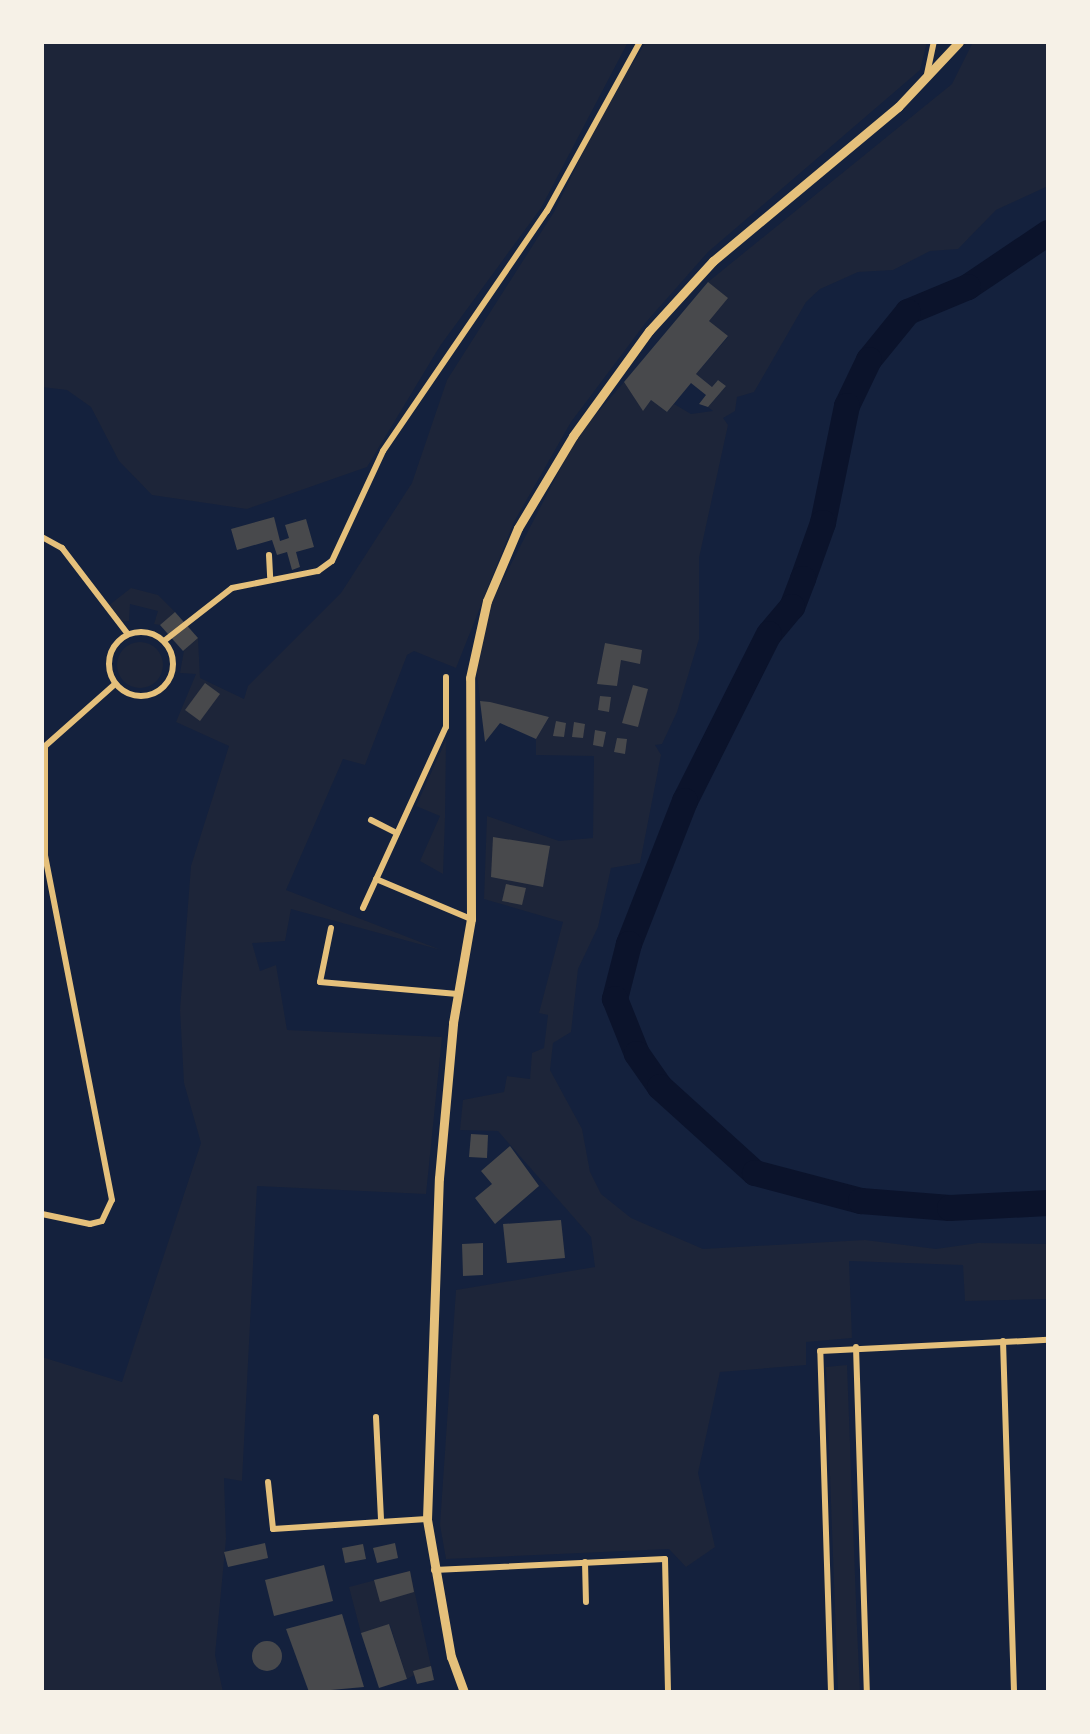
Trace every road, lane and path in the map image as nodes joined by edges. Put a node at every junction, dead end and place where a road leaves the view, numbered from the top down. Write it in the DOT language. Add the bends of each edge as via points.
graph roads {
  1 [pos="640,42"];
  2 [pos="934,42"];
  3 [pos="959,42"];
  4 [pos="926,80"];
  5 [pos="42,537"];
  6 [pos="269,555"];
  7 [pos="270,577"];
  8 [pos="127,633"];
  9 [pos="164,641"];
  10 [pos="446,677"];
  11 [pos="115,684"];
  12 [pos="44,748"];
  13 [pos="371,820"];
  14 [pos="397,833"];
  15 [pos="376,879"];
  16 [pos="363,908"];
  17 [pos="471,919"];
  18 [pos="331,928"];
  19 [pos="457,994"];
  20 [pos="42,1214"];
  21 [pos="1048,1340"];
  22 [pos="1003,1341"];
  23 [pos="856,1347"];
  24 [pos="376,1417"];
  25 [pos="268,1482"];
  26 [pos="427,1519"];
  27 [pos="381,1520"];
  28 [pos="585,1562"];
  29 [pos="433,1570"];
  30 [pos="586,1602"];
  31 [pos="464,1692"];
  32 [pos="668,1692"];
  33 [pos="831,1692"];
  34 [pos="867,1692"];
  35 [pos="1014,1692"];
  1 -- 7 [label="street" via="547,211 383,451 332,561 318,571"];
  2 -- 4 [label="street"];
  3 -- 4 [label="main road"];
  4 -- 17 [label="main road" via="713,261 649,331 573,436 518,528 487,601 470,678"];
  5 -- 8 [label="street" via="62,548"];
  6 -- 7 [label="street"];
  7 -- 9 [label="street" via="232,588"];
  8 -- 9 [label="street" via="146,632"];
  8 -- 11 [label="street" via="109,658"];
  9 -- 11 [label="street" via="173,670 162,688 143,696"];
  10 -- 14 [label="street" via="446,727"];
  11 -- 12 [label="street"];
  12 -- 20 [label="street" via="45,855 112,1200 102,1221 90,1224"];
  13 -- 14 [label="street"];
  14 -- 15 [label="street"];
  15 -- 16 [label="street"];
  15 -- 17 [label="street"];
  17 -- 19 [label="main road"];
  18 -- 19 [label="street" via="320,982"];
  19 -- 26 [label="main road" via="439,1178"];
  21 -- 22 [label="street"];
  22 -- 23 [label="street"];
  22 -- 35 [label="street"];
  23 -- 33 [label="street" via="820,1351"];
  23 -- 34 [label="street"];
  24 -- 27 [label="street"];
  25 -- 27 [label="street" via="273,1529"];
  26 -- 27 [label="street"];
  26 -- 29 [label="main road"];
  28 -- 29 [label="street"];
  28 -- 30 [label="street"];
  28 -- 32 [label="street" via="665,1559"];
  29 -- 31 [label="main road"];
}
